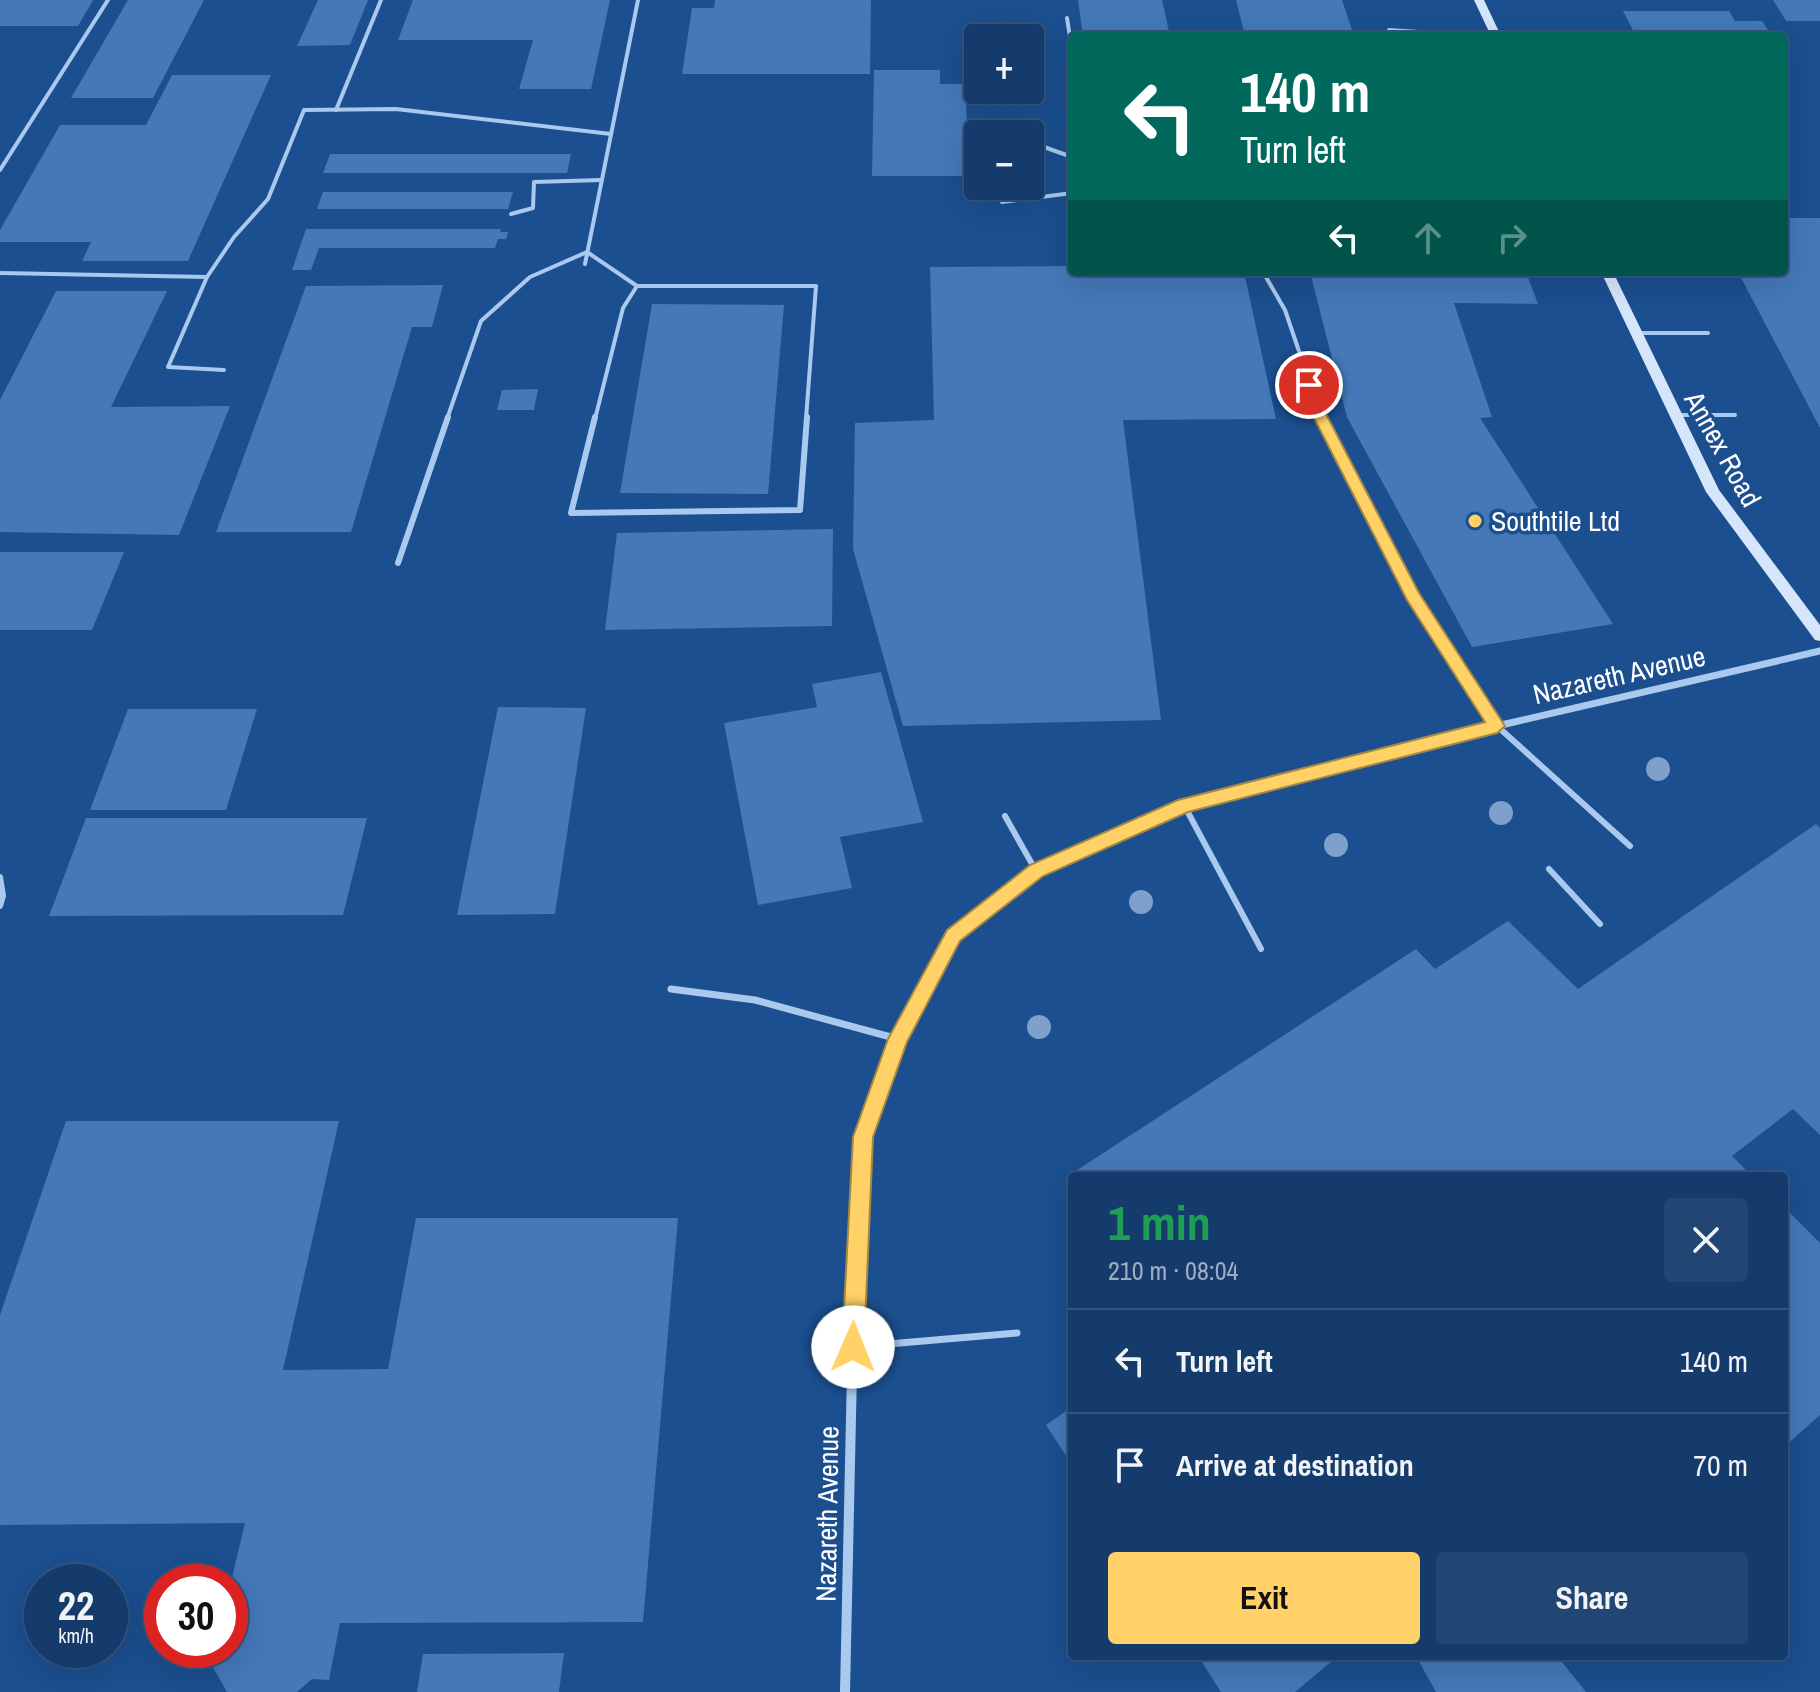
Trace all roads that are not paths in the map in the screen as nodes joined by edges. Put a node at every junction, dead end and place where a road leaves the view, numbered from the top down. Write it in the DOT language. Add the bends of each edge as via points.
graph roads {
  1 [pos="108,0"];
  2 [pos="381,0"];
  3 [pos="638,0"];
  4 [pos="1479,0"];
  5 [pos="1067,18"];
  6 [pos="1389,30"];
  7 [pos="1069,32"];
  8 [pos="1419,32"];
  9 [pos="1494,32"];
  10 [pos="336,110"];
  11 [pos="611,134"];
  12 [pos="1044,147"];
  13 [pos="1068,156"];
  14 [pos="0,170"];
  15 [pos="602,180"];
  16 [pos="1068,194"];
  17 [pos="1002,202"];
  18 [pos="511,214"];
  19 [pos="587,252"];
  20 [pos="585,264"];
  21 [pos="0,273"];
  22 [pos="1265,276"];
  23 [pos="1609,276"];
  24 [pos="207,277"];
  25 [pos="637,286"];
  26 [pos="1637,333"];
  27 [pos="1708,333"];
  28 [pos="224,370"];
  29 [pos="1675,415"];
  30 [pos="1735,415"];
  31 [pos="398,563"];
  32 [pos="1820,636"];
  33 [pos="1820,651"];
  34 [pos="1497,726"];
  35 [pos="1184,805"];
  36 [pos="1005,816"];
  37 [pos="1630,846"];
  38 [pos="1549,869"];
  39 [pos="1036,871"];
  40 [pos="0,877"];
  41 [pos="0,906"];
  42 [pos="1600,924"];
  43 [pos="1261,949"];
  44 [pos="671,989"];
  45 [pos="898,1039"];
  46 [pos="1017,1333"];
  47 [pos="853,1347"];
  48 [pos="845,1692"];
  1 -- 14 [label="lane"];
  2 -- 10 [label="lane"];
  3 -- 11 [label="lane"];
  4 -- 9 [label="street"];
  5 -- 7 [label="lane"];
  6 -- 8 [label="lane"];
  10 -- 11 [label="lane" via="396,109"];
  10 -- 24 [label="lane" via="304,110 268,199"];
  11 -- 15 [label="lane"];
  12 -- 13 [label="lane"];
  15 -- 18 [label="lane" via="534,182 533,208"];
  15 -- 19 [label="lane"];
  16 -- 17 [label="lane"];
  19 -- 20 [label="lane"];
  19 -- 25 [label="lane"];
  19 -- 31 [label="lane" via="530,277 481,321"];
  21 -- 24 [label="lane"];
  22 -- 34 [label="lane" via="1285,310 1317,410 1405,583"];
  23 -- 26 [label="street, Annex Road"];
  24 -- 28 [label="lane" via="168,367"];
  25 -- 25 [label="lane" via="623,308 571,513 800,510 816,286"];
  26 -- 27 [label="lane"];
  26 -- 29 [label="street, Annex Road"];
  29 -- 30 [label="lane"];
  29 -- 32 [label="street, Annex Road" via="1713,492"];
  33 -- 34 [label="street, Nazareth Avenue"];
  34 -- 35 [label="street, Nazareth Avenue"];
  34 -- 37 [label="lane"];
  35 -- 39 [label="street, Nazareth Avenue"];
  35 -- 43 [label="lane"];
  36 -- 39 [label="lane"];
  38 -- 42 [label="lane"];
  39 -- 45 [label="street, Nazareth Avenue" via="953,935"];
  40 -- 41 [label="lane"];
  44 -- 45 [label="lane" via="690,989"];
  45 -- 47 [label="street, Nazareth Avenue" via="863,1137"];
  46 -- 47 [label="lane"];
  47 -- 48 [label="street, Nazareth Avenue"];
}
